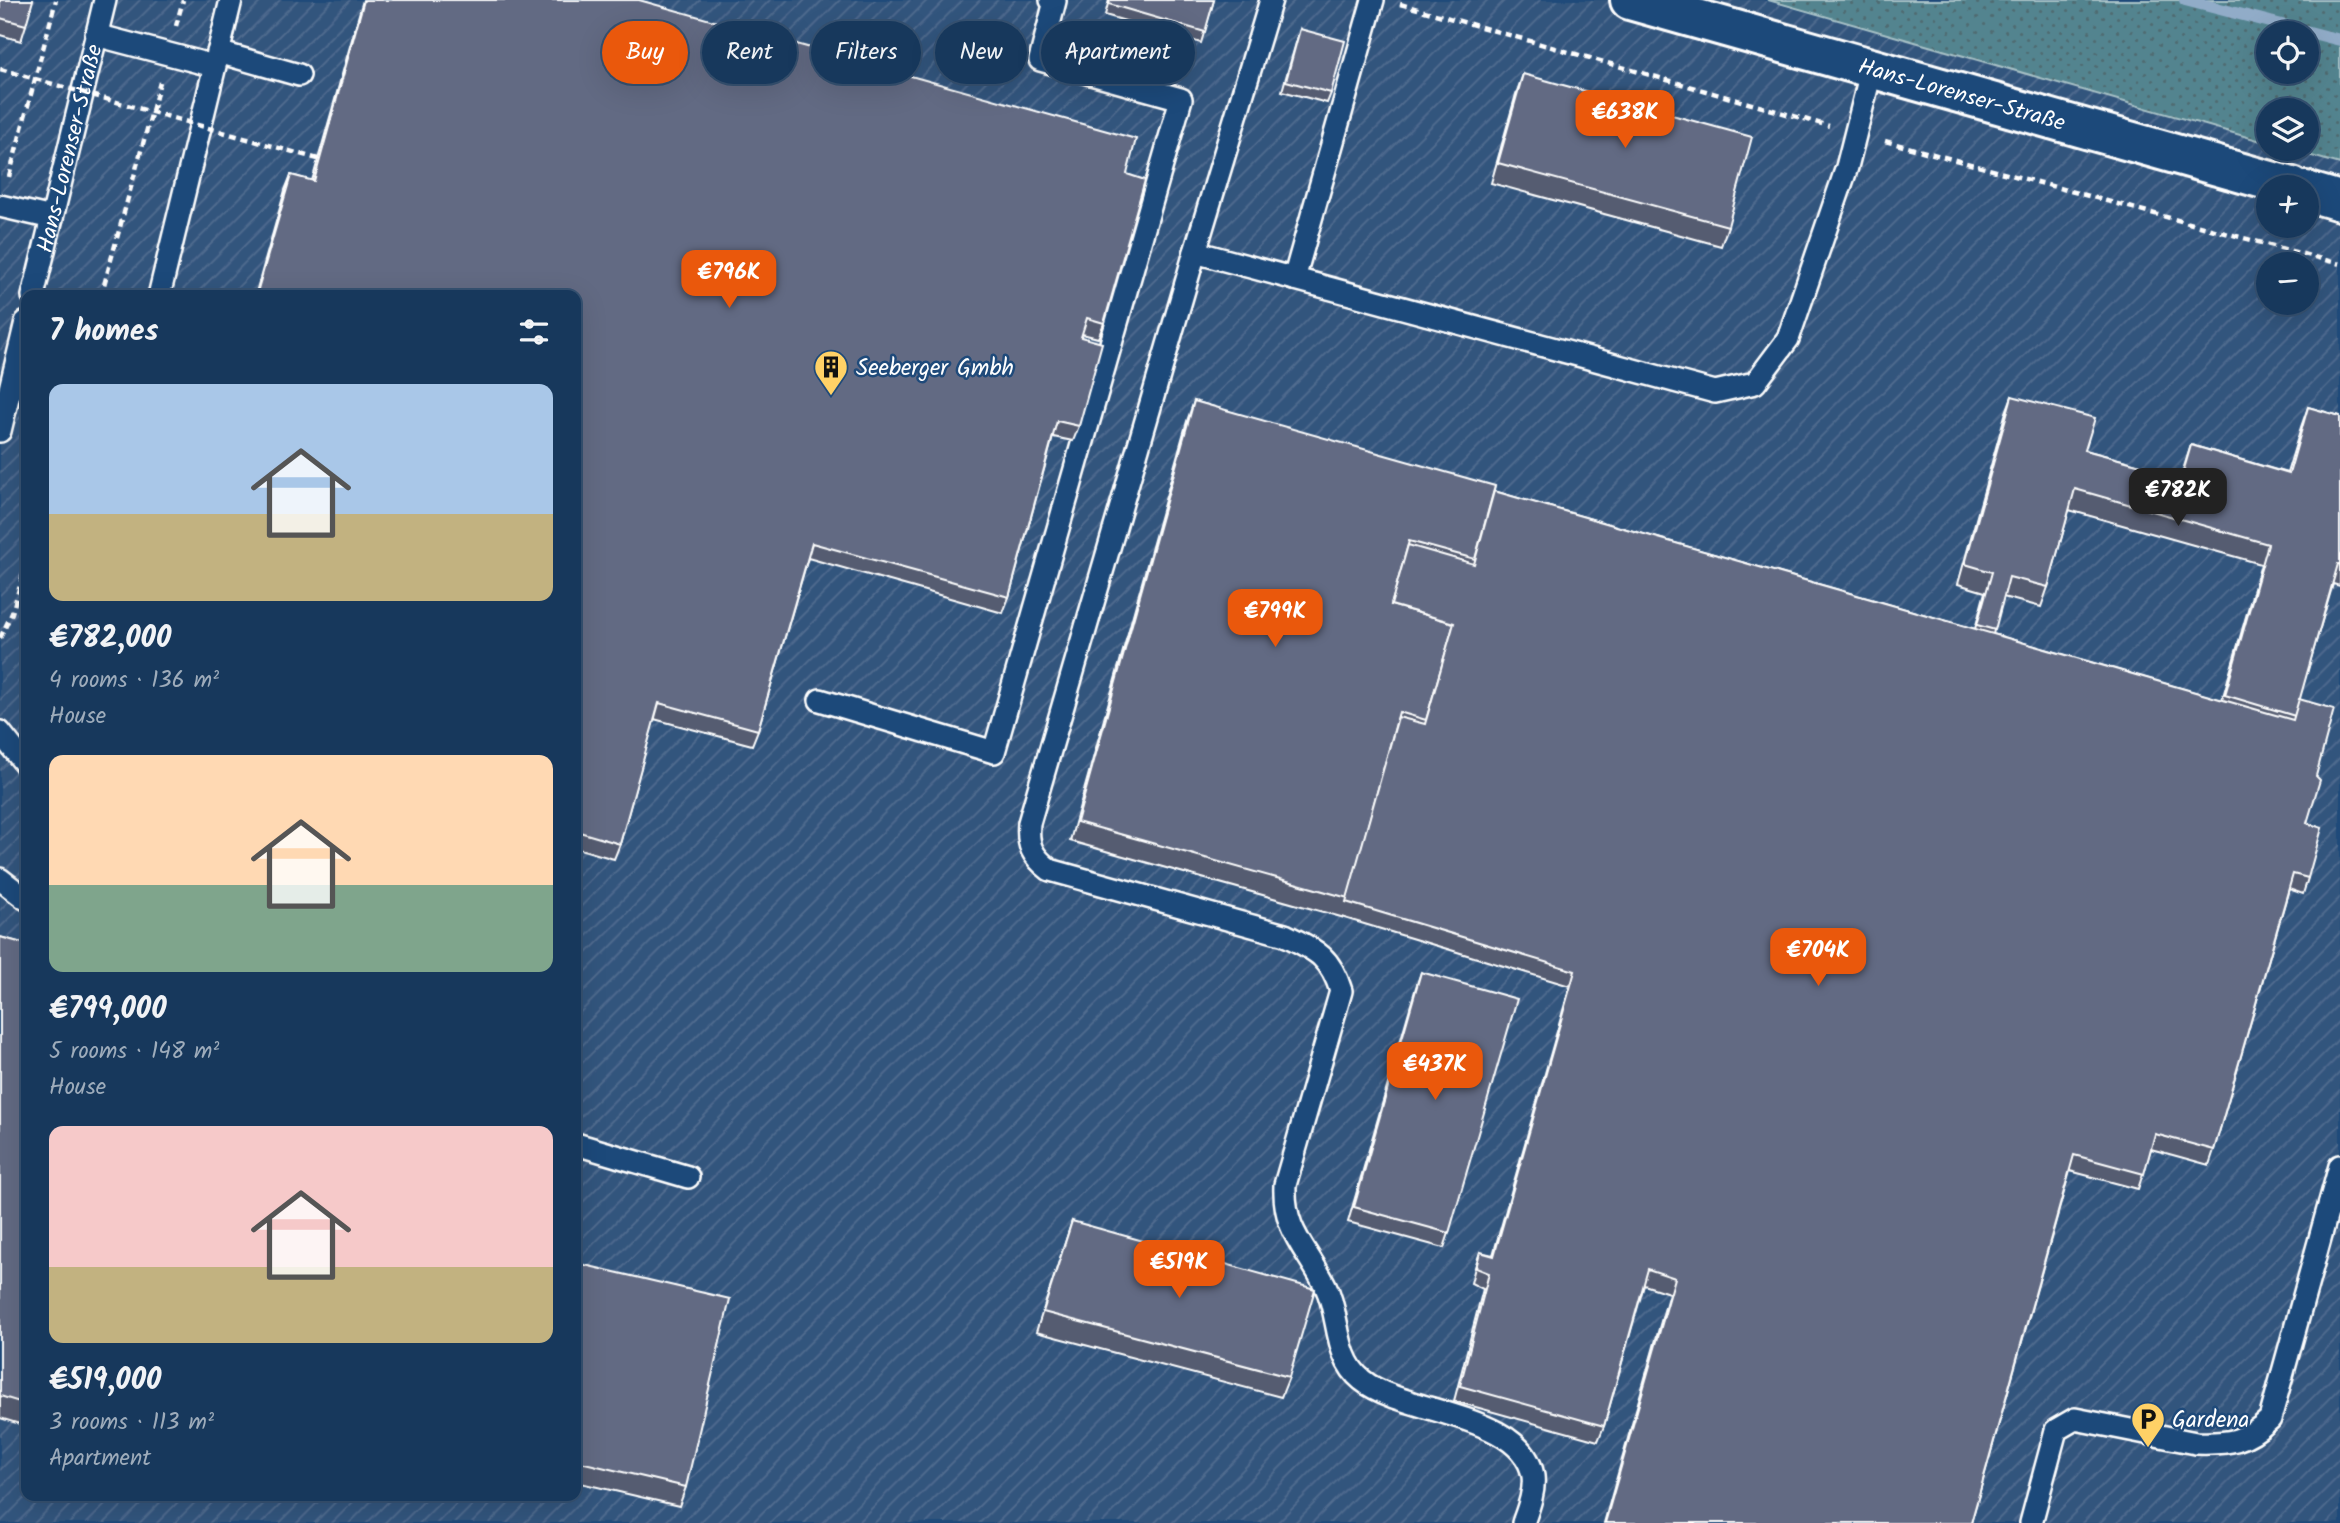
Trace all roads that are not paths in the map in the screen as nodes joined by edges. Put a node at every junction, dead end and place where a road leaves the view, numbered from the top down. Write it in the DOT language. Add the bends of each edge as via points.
graph roads {
  1 [pos="105,0"];
  2 [pos="231,0"];
  3 [pos="1051,0"];
  4 [pos="1271,0"];
  5 [pos="1373,0"];
  6 [pos="1630,0"];
  7 [pos="96,35"];
  8 [pos="216,59"];
  9 [pos="1872,68"];
  10 [pos="299,75"];
  11 [pos="2256,177"];
  12 [pos="2319,195"];
  13 [pos="2340,201"];
  14 [pos="1,206"];
  15 [pos="51,218"];
  16 [pos="1195,252"];
  17 [pos="1294,279"];
  18 [pos="34,290"];
  19 [pos="160,290"];
  20 [pos="21,343"];
  21 [pos="0,431"];
  22 [pos="820,700"];
  23 [pos="0,732"];
  24 [pos="21,759"];
  25 [pos="0,879"];
  26 [pos="21,895"];
  27 [pos="581,1145"];
  28 [pos="2340,1166"];
  29 [pos="688,1177"];
  30 [pos="1523,1523"];
  31 [pos="2031,1523"];
  1 -- 7 [label="lane, Hans-Lorenser-Straße"];
  2 -- 8 [label="lane"];
  3 -- 22 [label="lane" via="1055,1 1040,60 1181,99 994,752"];
  4 -- 16 [label="lane"];
  5 -- 17 [label="lane"];
  6 -- 9 [label="street, Hans-Lorenser-Straße"];
  7 -- 8 [label="lane" via="168,53"];
  7 -- 15 [label="lane, Hans-Lorenser-Straße"];
  8 -- 10 [label="lane"];
  8 -- 19 [label="lane"];
  9 -- 11 [label="street, Hans-Lorenser-Straße"];
  9 -- 17 [label="lane" via="1847,167 1788,339 1755,383 1715,392"];
  12 -- 13 [label="street"];
  14 -- 15 [label="lane"];
  15 -- 18 [label="lane, Hans-Lorenser-Straße"];
  16 -- 17 [label="lane"];
  16 -- 30 [label="lane" via="1029,823 1028,842 1035,858 1049,870 1285,936 1313,949 1334,967 1340,991 1285,1185 1284,1209 1327,1288 1345,1358 1359,1379 1380,1393 1485,1426 1507,1438 1525,1456 1533,1476"];
  20 -- 21 [label="lane"];
  23 -- 24 [label="lane"];
  25 -- 26 [label="lane"];
  27 -- 29 [label="lane"];
  28 -- 31 [label="lane" via="2270,1419 2253,1435 2216,1444 2075,1419 2056,1430"];
}
